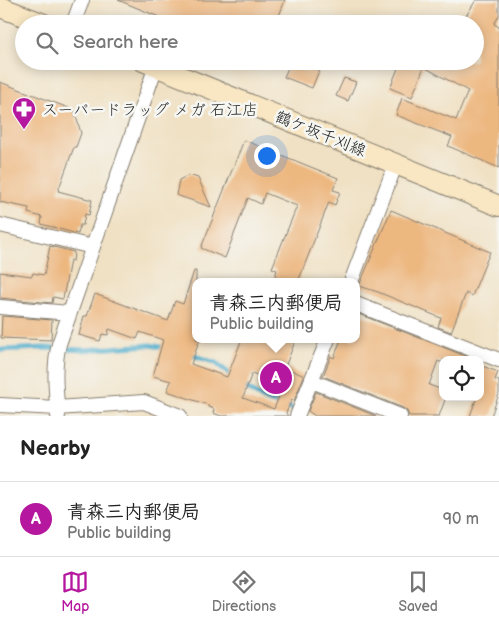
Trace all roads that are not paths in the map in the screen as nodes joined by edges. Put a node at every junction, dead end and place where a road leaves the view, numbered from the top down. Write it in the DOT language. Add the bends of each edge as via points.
graph roads {
  1 [pos="82,0"];
  2 [pos="0,7"];
  3 [pos="21,15"];
  4 [pos="76,15"];
  5 [pos="147,70"];
  6 [pos="164,70"];
  7 [pos="396,163"];
  8 [pos="499,206"];
  9 [pos="0,225"];
  10 [pos="93,247"];
  11 [pos="353,278"];
  12 [pos="360,306"];
  13 [pos="0,307"];
  14 [pos="69,313"];
  15 [pos="326,343"];
  16 [pos="499,360"];
  17 [pos="312,381"];
  18 [pos="0,406"];
  19 [pos="299,411"];
  20 [pos="57,412"];
  21 [pos="180,416"];
  22 [pos="400,416"];
  1 -- 4 [label="street"];
  2 -- 3 [label="main road"];
  5 -- 10 [label="street"];
  6 -- 7 [label="main road, 鶴ケ坂千刈線"];
  7 -- 8 [label="main road, 鶴ケ坂千刈線"];
  7 -- 11 [label="street"];
  9 -- 10 [label="street"];
  10 -- 14 [label="street"];
  12 -- 16 [label="street"];
  13 -- 14 [label="street"];
  14 -- 20 [label="street" via="58,350"];
  15 -- 17 [label="street"];
  17 -- 19 [label="street"];
  17 -- 22 [label="street"];
  18 -- 20 [label="street"];
  20 -- 21 [label="street" via="144,402"];
}
